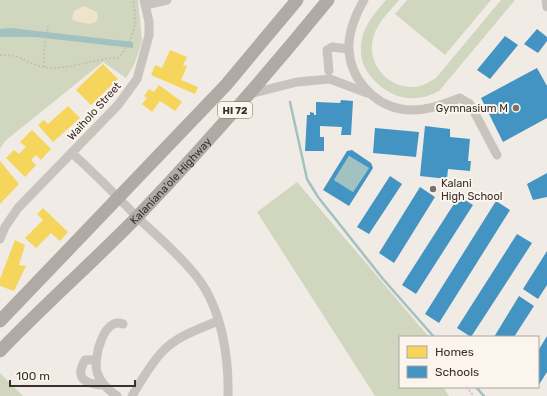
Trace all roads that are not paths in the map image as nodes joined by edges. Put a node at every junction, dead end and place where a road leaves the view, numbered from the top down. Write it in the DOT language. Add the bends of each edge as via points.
graph roads {
  1 [pos="167,0"];
  2 [pos="298,0"];
  3 [pos="328,0"];
  4 [pos="364,0"];
  5 [pos="546,0"];
  6 [pos="145,2"];
  7 [pos="547,7"];
  8 [pos="349,49"];
  9 [pos="329,71"];
  10 [pos="369,93"];
  11 [pos="249,94"];
  12 [pos="72,153"];
  13 [pos="497,155"];
  14 [pos="119,197"];
  15 [pos="137,217"];
  16 [pos="0,239"];
  17 [pos="0,321"];
  18 [pos="218,321"];
  19 [pos="123,324"];
  20 [pos="0,351"];
  21 [pos="95,360"];
  22 [pos="103,385"];
  23 [pos="117,396"];
  24 [pos="132,396"];
  25 [pos="228,396"];
  1 -- 6 [label="street"];
  2 -- 14 [label="highway, HI 72" via="226,85"];
  3 -- 11 [label="highway, Kalaniana’ole Highway / HI 72"];
  4 -- 8 [label="street" via="352,28"];
  5 -- 7 [label="street"];
  6 -- 12 [label="street, Waiholo Street" via="149,35 137,79 118,105"];
  8 -- 9 [label="street" via="332,47 327,50"];
  8 -- 10 [label="street" via="359,82"];
  10 -- 11 [label="street" via="330,79 297,82"];
  10 -- 13 [label="street" via="384,103 401,109 435,107 460,98 470,104"];
  11 -- 15 [label="highway, Kalaniana’ole Highway / HI 72"];
  12 -- 14 [label="street, Waiholo Street"];
  12 -- 16 [label="street" via="18,208"];
  14 -- 15 [label="street, Waiholo Street"];
  14 -- 17 [label="highway, HI 72"];
  15 -- 18 [label="street, Waiholo Street" via="175,252 198,278"];
  15 -- 20 [label="highway, Kalaniana’ole Highway / HI 72"];
  18 -- 24 [label="street" via="168,346 156,358"];
  18 -- 25 [label="street, Waiholo Street" via="225,346"];
  19 -- 21 [label="street" via="116,322 111,325 98,347"];
  21 -- 22 [label="street" via="97,373"];
  21 -- 22 [label="street" via="85,360 81,374 84,380 91,384"];
  22 -- 23 [label="street"];
}
